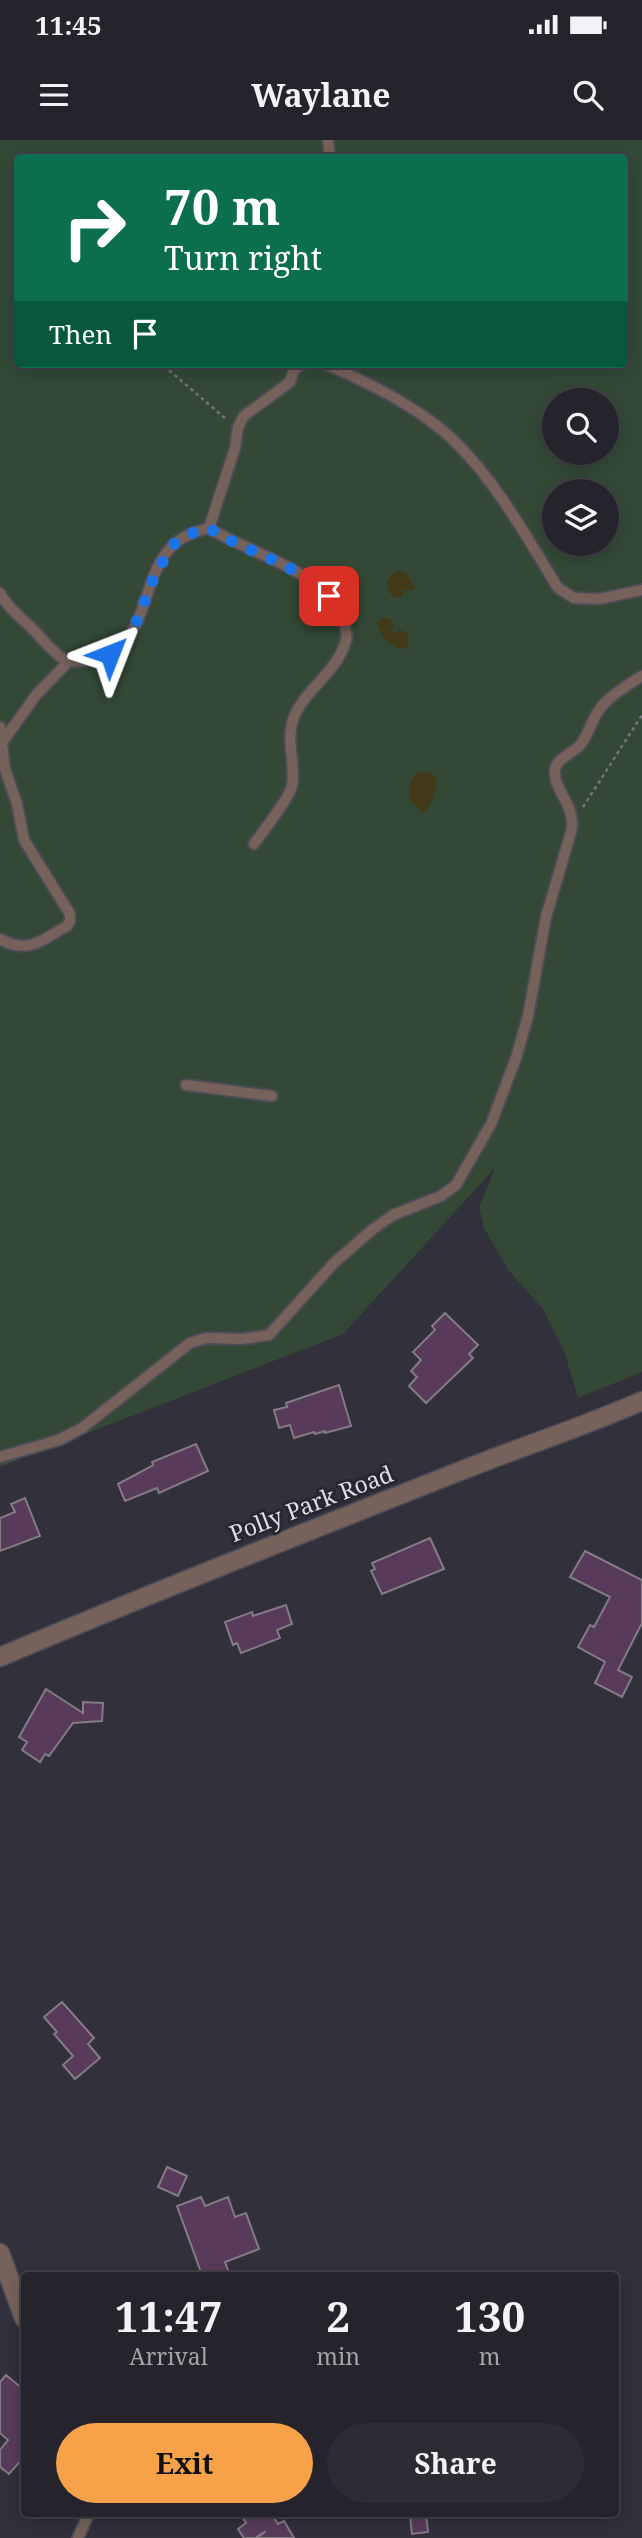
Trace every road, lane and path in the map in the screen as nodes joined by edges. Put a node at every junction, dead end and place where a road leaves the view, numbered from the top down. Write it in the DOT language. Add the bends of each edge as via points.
graph roads {
  1 [pos="168,368"];
  2 [pos="297,368"];
  3 [pos="333,368"];
  4 [pos="231,424"];
  5 [pos="209,528"];
  6 [pos="642,590"];
  7 [pos="0,593"];
  8 [pos="68,662"];
  9 [pos="642,677"];
  10 [pos="642,715"];
  11 [pos="0,727"];
  12 [pos="3,741"];
  13 [pos="574,821"];
  14 [pos="254,844"];
  15 [pos="0,939"];
  16 [pos="186,1085"];
  17 [pos="272,1097"];
  18 [pos="642,1401"];
  19 [pos="0,1457"];
  20 [pos="0,1657"];
  21 [pos="0,2253"];
  22 [pos="21,2310"];
  23 [pos="87,2517"];
  24 [pos="78,2538"];
  1 -- 4 [label="path"];
  2 -- 5 [label="lane" via="290,382 244,416"];
  3 -- 6 [label="lane" via="406,406 463,451 493,487 558,588 574,598 598,599"];
  5 -- 8 [label="lane" via="175,543 127,640 110,654"];
  5 -- 14 [label="lane" via="314,582 340,610 347,632 331,669 298,709 288,742 292,785"];
  7 -- 8 [label="lane"];
  8 -- 12 [label="lane" via="37,694"];
  9 -- 13 [label="lane" via="596,713 580,746 555,768"];
  10 -- 13 [label="path"];
  11 -- 12 [label="lane"];
  12 -- 15 [label="lane" via="5,769 24,840 70,921 28,947"];
  13 -- 19 [label="lane" via="546,917 516,1058 491,1124 456,1185 373,1229 334,1263 269,1335 190,1343 82,1428 59,1440"];
  16 -- 17 [label="lane"];
  18 -- 20 [label="street, Polly Park Road" via="187,1578"];
  21 -- 22 [label="street"];
  23 -- 24 [label="lane"];
}
